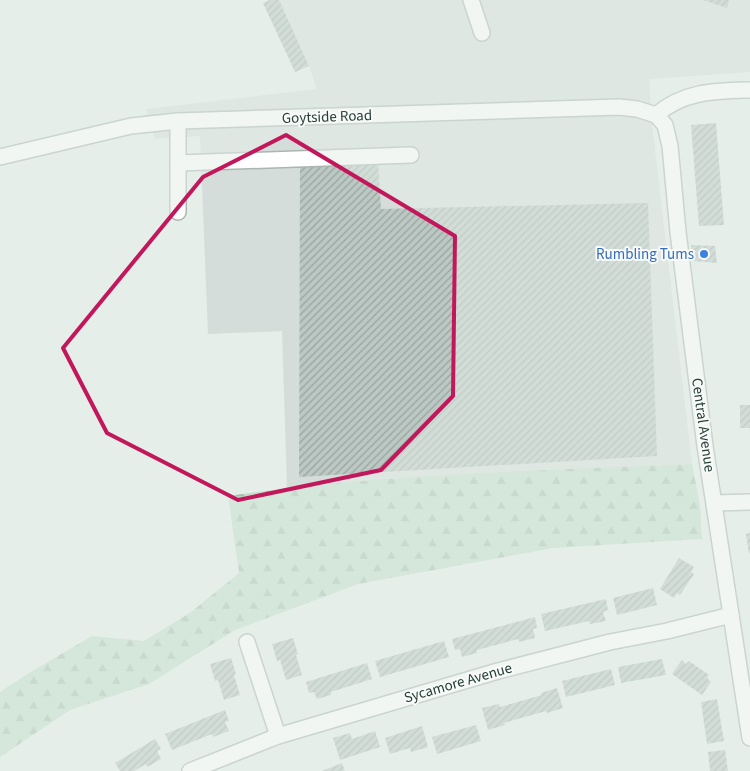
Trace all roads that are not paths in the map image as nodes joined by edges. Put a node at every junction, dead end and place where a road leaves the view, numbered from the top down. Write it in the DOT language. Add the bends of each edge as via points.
graph roads {
  1 [pos="471,0"];
  2 [pos="482,33"];
  3 [pos="750,90"];
  4 [pos="656,115"];
  5 [pos="178,121"];
  6 [pos="411,155"];
  7 [pos="0,157"];
  8 [pos="178,163"];
  9 [pos="178,212"];
  10 [pos="750,502"];
  11 [pos="715,503"];
  12 [pos="732,614"];
  13 [pos="247,642"];
  14 [pos="278,736"];
  15 [pos="750,738"];
  16 [pos="190,771"];
  1 -- 2 [label="street"];
  3 -- 4 [label="street" via="692,95 670,103"];
  4 -- 5 [label="street, Goytside Road" via="619,107"];
  4 -- 11 [label="street, Central Avenue" via="665,125 670,146 678,232"];
  5 -- 7 [label="street, Goytside Road" via="131,126"];
  5 -- 8 [label="street"];
  6 -- 8 [label="street"];
  8 -- 9 [label="street"];
  10 -- 11 [label="street"];
  11 -- 12 [label="street, Central Avenue"];
  12 -- 14 [label="street, Sycamore Avenue" via="498,671"];
  12 -- 15 [label="street, Central Avenue"];
  13 -- 14 [label="street"];
  14 -- 16 [label="street, Sycamore Avenue"];
}
